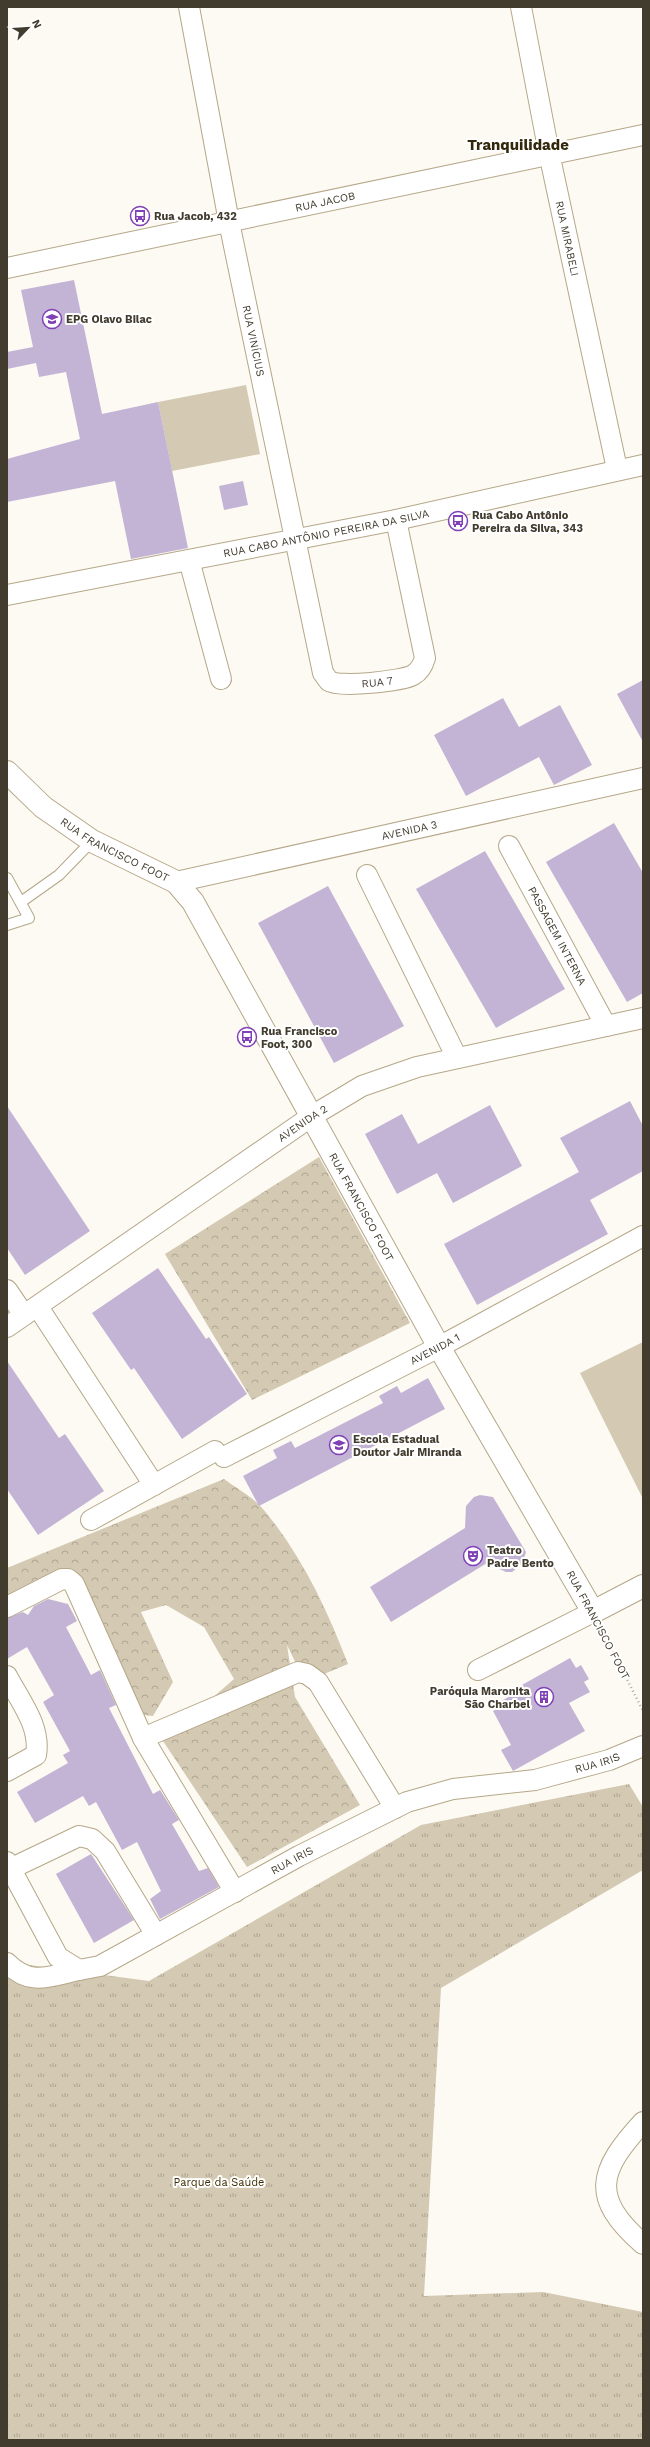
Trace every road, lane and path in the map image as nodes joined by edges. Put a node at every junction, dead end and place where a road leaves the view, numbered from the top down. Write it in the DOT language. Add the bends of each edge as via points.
graph roads {
  1 [pos="189,7"];
  2 [pos="521,7"];
  3 [pos="643,135"];
  4 [pos="549,153"];
  5 [pos="229,222"];
  6 [pos="7,268"];
  7 [pos="643,465"];
  8 [pos="617,469"];
  9 [pos="396,520"];
  10 [pos="297,538"];
  11 [pos="189,560"];
  12 [pos="7,595"];
  13 [pos="323,673"];
  14 [pos="221,679"];
  15 [pos="7,772"];
  16 [pos="643,778"];
  17 [pos="92,841"];
  18 [pos="509,846"];
  19 [pos="367,875"];
  20 [pos="7,878"];
  21 [pos="176,882"];
  22 [pos="21,902"];
  23 [pos="7,925"];
  24 [pos="643,1018"];
  25 [pos="606,1026"];
  26 [pos="457,1058"];
  27 [pos="312,1116"];
  28 [pos="643,1236"];
  29 [pos="7,1290"];
  30 [pos="31,1311"];
  31 [pos="7,1327"];
  32 [pos="439,1347"];
  33 [pos="154,1485"];
  34 [pos="91,1520"];
  35 [pos="643,1586"];
  36 [pos="7,1607"];
  37 [pos="593,1612"];
  38 [pos="478,1670"];
  39 [pos="7,1676"];
  40 [pos="643,1711"];
  41 [pos="143,1738"];
  42 [pos="643,1746"];
  43 [pos="7,1771"];
  44 [pos="395,1808"];
  45 [pos="9,1866"];
  46 [pos="235,1892"];
  47 [pos="156,1935"];
  48 [pos="7,1962"];
  49 [pos="80,1970"];
  50 [pos="643,2122"];
  51 [pos="643,2244"];
  1 -- 5 [label="street, RUA VINÍCIUS"];
  2 -- 4 [label="street, RUA MIRABELI"];
  3 -- 4 [label="street, RUA JACOB"];
  4 -- 5 [label="street, RUA JACOB"];
  4 -- 8 [label="street, RUA MIRABELI"];
  5 -- 6 [label="street, RUA JACOB"];
  5 -- 10 [label="street, RUA VINÍCIUS"];
  7 -- 8 [label="street, RUA CABO ANTÔNIO PEREIRA DA SILVA"];
  8 -- 9 [label="street, RUA CABO ANTÔNIO PEREIRA DA SILVA"];
  9 -- 10 [label="street, RUA CABO ANTÔNIO PEREIRA DA SILVA"];
  9 -- 13 [label="street, RUA 7" via="425,658 419,671 412,676 341,684 330,681"];
  10 -- 11 [label="street, RUA CABO ANTÔNIO PEREIRA DA SILVA"];
  10 -- 13 [label="street, RUA VINÍCIUS"];
  11 -- 12 [label="street, RUA CABO ANTÔNIO PEREIRA DA SILVA"];
  11 -- 14 [label="street"];
  15 -- 17 [label="street, RUA FRANCISCO FOOT" via="43,807"];
  16 -- 21 [label="street, AVENIDA 3"];
  17 -- 21 [label="street, RUA FRANCISCO FOOT"];
  17 -- 22 [label="lane" via="59,875"];
  18 -- 25 [label="street, PASSAGEM INTERNA"];
  19 -- 26 [label="street"];
  20 -- 22 [label="lane"];
  21 -- 27 [label="street, RUA FRANCISCO FOOT" via="193,902"];
  22 -- 23 [label="lane" via="29,918"];
  24 -- 25 [label="street, AVENIDA 2"];
  25 -- 26 [label="street, AVENIDA 2"];
  26 -- 27 [label="street, AVENIDA 2" via="417,1067 362,1086"];
  27 -- 30 [label="street, AVENIDA 2"];
  27 -- 32 [label="street, RUA FRANCISCO FOOT"];
  28 -- 32 [label="street, AVENIDA 1"];
  29 -- 30 [label="street"];
  30 -- 31 [label="street, AVENIDA 2"];
  30 -- 33 [label="street"];
  32 -- 33 [label="street, AVENIDA 1"];
  32 -- 37 [label="street, RUA FRANCISCO FOOT"];
  33 -- 34 [label="street, AVENIDA 1"];
  35 -- 37 [label="street"];
  36 -- 41 [label="street" via="62,1579 68,1579 74,1584"];
  37 -- 38 [label="street"];
  37 -- 40 [label="path, RUA FRANCISCO FOOT"];
  39 -- 43 [label="street" via="35,1729 38,1744 36,1755"];
  41 -- 44 [label="street" via="298,1672 307,1674 318,1682"];
  41 -- 46 [label="street"];
  42 -- 44 [label="street, RUA IRIS" via="609,1760 535,1780 453,1789"];
  44 -- 46 [label="street, RUA IRIS"];
  45 -- 47 [label="street" via="79,1836 92,1839 105,1851"];
  45 -- 49 [label="street" via="58,1957"];
  46 -- 47 [label="street, RUA IRIS"];
  47 -- 49 [label="street, RUA IRIS" via="100,1966"];
  48 -- 49 [label="street, RUA IRIS" via="18,1973 38,1979"];
  50 -- 51 [label="street" via="613,2159 605,2182 610,2203 626,2229"];
}
